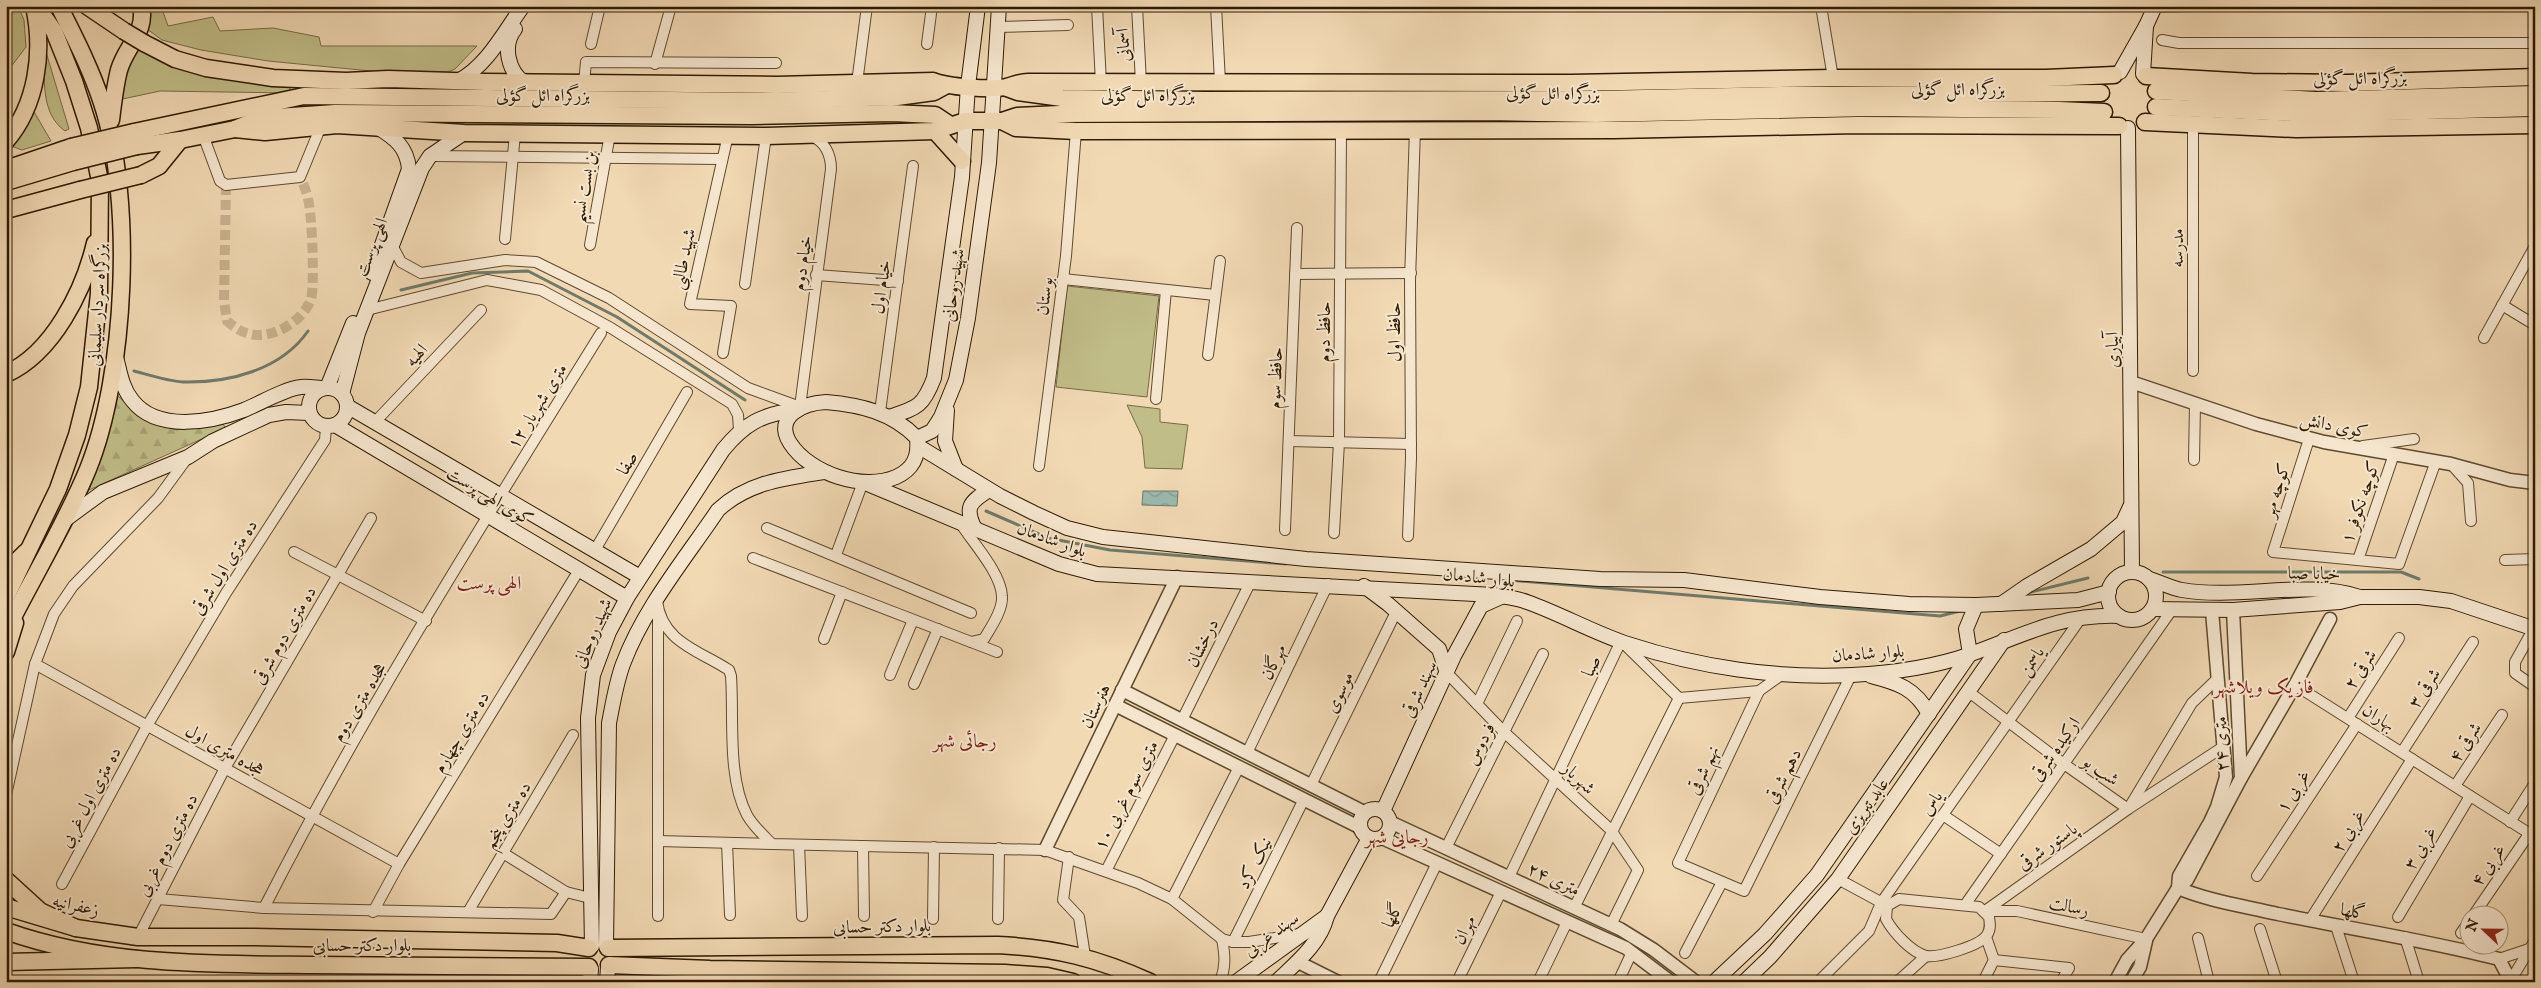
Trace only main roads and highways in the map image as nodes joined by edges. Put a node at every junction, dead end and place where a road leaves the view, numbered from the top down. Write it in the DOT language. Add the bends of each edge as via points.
graph roads {
  1 [pos="35,6"];
  2 [pos="59,6"];
  3 [pos="87,6"];
  4 [pos="141,6"];
  5 [pos="523,6"];
  6 [pos="532,6"];
  7 [pos="978,6"];
  8 [pos="999,6"];
  9 [pos="2155,6"];
  10 [pos="2146,26"];
  11 [pos="488,55"];
  12 [pos="509,58"];
  13 [pos="2117,74"];
  14 [pos="2144,75"];
  15 [pos="2535,77"];
  16 [pos="458,81"];
  17 [pos="524,83"];
  18 [pos="945,86"];
  19 [pos="968,86"];
  20 [pos="999,87"];
  21 [pos="2101,94"];
  22 [pos="2535,94"];
  23 [pos="2156,99"];
  24 [pos="1061,106"];
  25 [pos="2535,108"];
  26 [pos="2104,112"];
  27 [pos="997,121"];
  28 [pos="2145,122"];
  29 [pos="958,123"];
  30 [pos="2535,125"];
  31 [pos="377,127"];
  32 [pos="2124,127"];
  33 [pos="235,129"];
  34 [pos="935,131"];
  35 [pos="110,132"];
  36 [pos="464,133"];
  37 [pos="136,139"];
  38 [pos="6,140"];
  39 [pos="180,140"];
  40 [pos="72,155"];
  41 [pos="962,162"];
  42 [pos="6,169"];
  43 [pos="6,182"];
  44 [pos="6,210"];
  45 [pos="101,221"];
  46 [pos="116,357"];
  47 [pos="6,374"];
  48 [pos="326,388"];
  49 [pos="345,400"];
  50 [pos="798,408"];
  51 [pos="947,408"];
  52 [pos="310,413"];
  53 [pos="885,414"];
  54 [pos="331,426"];
  55 [pos="917,442"];
  56 [pos="956,469"];
  57 [pos="824,472"];
  58 [pos="863,482"];
  59 [pos="989,490"];
  60 [pos="2131,504"];
  61 [pos="66,519"];
  62 [pos="975,530"];
  63 [pos="30,548"];
  64 [pos="6,572"];
  65 [pos="2132,572"];
  66 [pos="640,577"];
  67 [pos="2149,579"];
  68 [pos="1363,586"];
  69 [pos="2109,592"];
  70 [pos="1502,596"];
  71 [pos="2360,597"];
  72 [pos="14,598"];
  73 [pos="627,598"];
  74 [pos="2000,604"];
  75 [pos="1976,606"];
  76 [pos="2152,609"];
  77 [pos="2119,616"];
  78 [pos="2534,629"];
  79 [pos="6,631"];
  80 [pos="2004,640"];
  81 [pos="6,652"];
  82 [pos="1970,654"];
  83 [pos="1447,673"];
  84 [pos="1866,674"];
  85 [pos="1929,714"];
  86 [pos="1387,816"];
  87 [pos="1375,838"];
  88 [pos="6,880"];
  89 [pos="6,907"];
  90 [pos="1327,916"];
  91 [pos="76,928"];
  92 [pos="6,931"];
  93 [pos="138,937"];
  94 [pos="599,947"];
  95 [pos="136,959"];
  96 [pos="6,962"];
  97 [pos="608,971"];
  98 [pos="590,973"];
  99 [pos="1073,982"];
  100 [pos="1150,982"];
  101 [pos="1236,982"];
  102 [pos="1276,982"];
  103 [pos="1714,982"];
  104 [pos="1744,982"];
  1 -- 38 [label="main road" via="38,32 35,82 23,117"];
  1 -- 45 [label="main road, بزرگراه سردار سلیمانی" via="54,31 86,118 100,181"];
  2 -- 35 [label="main road, بزرگراه سردار سلیمانی" via="90,70"];
  3 -- 16 [label="main road, bridge" via="144,43 206,68 273,78"];
  4 -- 35 [label="main road" via="142,28 120,69 113,96"];
  5 -- 11 [label="main road"];
  6 -- 12 [label="main road" via="511,33"];
  7 -- 19 [label="main road, شهید روحانی"];
  8 -- 20 [label="main road, شهید روحانی"];
  9 -- 10 [label="main road"];
  10 -- 13 [label="main road"];
  10 -- 14 [label="main road"];
  11 -- 12 [label="main road" via="498,61"];
  11 -- 16 [label="main road" via="468,76"];
  12 -- 17 [label="main road" via="517,78"];
  13 -- 14 [label="main road" via="2136,72"];
  13 -- 20 [label="main road" via="2046,78 1571,83 1023,82"];
  13 -- 21 [label="main road" via="2108,80"];
  14 -- 15 [label="main road" via="2252,82"];
  14 -- 23 [label="main road"];
  16 -- 17 [label="main road"];
  17 -- 18 [label="main road" via="777,85 933,81"];
  18 -- 19 [label="main road"];
  18 -- 37 [label="main road, بزرگراه ائل گؤلی" via="934,92 897,97 764,101 304,96"];
  19 -- 20 [label="main road"];
  19 -- 29 [label="main road, شهید روحانی"];
  20 -- 24 [label="main road, بزرگراه ائل گؤلی"];
  20 -- 27 [label="main road, شهید روحانی"];
  21 -- 24 [label="main road, بزرگراه ائل گؤلی" via="1797,94 1599,100"];
  21 -- 26 [label="main road"];
  22 -- 23 [label="main road, بزرگراه ائل گؤلی" via="2316,100"];
  23 -- 25 [label="main road, بزرگراه ائل گؤلی" via="2315,114"];
  23 -- 28 [label="main road"];
  24 -- 26 [label="main road, بزرگراه ائل گؤلی" via="1596,114 1868,108"];
  24 -- 27 [label="main road, بزرگراه ائل گؤلی"];
  26 -- 32 [label="main road"];
  27 -- 29 [label="main road"];
  27 -- 32 [label="main road" via="1016,128 1076,131 1615,130 1857,125"];
  27 -- 51 [label="main road, شهید روحانی" via="968,318"];
  28 -- 30 [label="main road" via="2296,129"];
  28 -- 32 [label="main road"];
  29 -- 33 [label="main road, بزرگراه ائل گؤلی" via="935,115 891,113 752,116 335,114 262,118"];
  29 -- 34 [label="main road"];
  29 -- 41 [label="main road, شهید روحانی"];
  31 -- 33 [label="main road" via="321,126 265,132"];
  31 -- 36 [label="main road"];
  31 -- 48 [label="main road, الهی پرست" via="396,140 408,157 409,169 352,327"];
  32 -- 60 [label="main road, آبیاری"];
  33 -- 39 [label="main road, بزرگراه ائل گؤلی"];
  34 -- 36 [label="main road" via="766,136"];
  34 -- 41 [label="main road"];
  35 -- 46 [label="main road, بزرگراه سردار سلیمانی" via="116,159 121,222"];
  36 -- 49 [label="main road, الهی پرست" via="430,156 422,168 358,333"];
  37 -- 39 [label="main road, بزرگراه ائل گؤلی"];
  37 -- 40 [label="main road, bridge"];
  39 -- 44 [label="main road, bridge" via="159,166 141,175"];
  40 -- 42 [label="main road"];
  40 -- 43 [label="main road"];
  41 -- 53 [label="main road, شهید روحانی" via="934,378 928,394 917,408"];
  45 -- 47 [label="main road" via="90,261 66,316 51,337 17,369"];
  45 -- 63 [label="main road, بزرگراه سردار سلیمانی" via="99,293 89,387 77,435 58,488"];
  46 -- 48 [label="main road" via="123,385 133,402 168,420 189,423 214,420 302,387"];
  46 -- 61 [label="main road, بزرگراه سردار سلیمانی" via="105,419 89,468"];
  48 -- 49 [label="main road"];
  48 -- 52 [label="main road" via="313,395"];
  49 -- 54 [label="main road" via="344,419"];
  49 -- 66 [label="main road, کوی الهی پرست" via="375,422"];
  50 -- 53 [label="main road" via="826,402"];
  50 -- 57 [label="main road" via="787,424 790,443"];
  50 -- 66 [label="main road, شهید روحانی" via="769,414 740,430 716,460"];
  51 -- 55 [label="main road, شهید روحانی" via="932,431"];
  51 -- 56 [label="main road" via="945,441"];
  52 -- 54 [label="main road" via="316,423"];
  52 -- 61 [label="main road" via="269,415 212,441 188,457 103,492"];
  53 -- 55 [label="main road" via="902,424"];
  54 -- 73 [label="main road, کوی الهی پرست"];
  55 -- 56 [label="main road, بلوار شادمان"];
  55 -- 58 [label="main road" via="917,458 902,475 887,481"];
  56 -- 59 [label="main road, بلوار شادمان"];
  57 -- 58 [label="main road"];
  57 -- 94 [label="main road" via="759,485 718,510 623,665 609,724"];
  58 -- 62 [label="main road, بلوار شادمان"];
  59 -- 62 [label="main road" via="973,501 969,509"];
  59 -- 75 [label="main road, بلوار شادمان" via="1067,528 1102,537 1306,559 1600,579 1684,580 1820,597"];
  60 -- 65 [label="main road, آبیاری"];
  60 -- 74 [label="main road" via="2123,522 2091,549"];
  61 -- 72 [label="main road, بزرگراه سردار سلیمانی"];
  62 -- 68 [label="main road, بلوار شادمان" via="1059,564 1097,574"];
  63 -- 64 [label="main road"];
  63 -- 72 [label="main road, بزرگراه سردار سلیمانی"];
  65 -- 67 [label="main road"];
  65 -- 69 [label="main road" via="2115,579"];
  66 -- 73 [label="main road, شهید روحانی"];
  67 -- 71 [label="main road, خیابا صبا" via="2182,590 2340,590"];
  67 -- 76 [label="main road" via="2156,591"];
  68 -- 70 [label="main road, بلوار شادمان"];
  68 -- 83 [label="main road" via="1439,650"];
  69 -- 74 [label="main road, بلوار شادمان" via="2078,600"];
  69 -- 77 [label="main road" via="2110,605"];
  70 -- 83 [label="main road, سهند شرقی" via="1480,606"];
  70 -- 84 [label="main road, بلوار شادمان" via="1526,601 1621,642 1694,661 1767,673"];
  71 -- 76 [label="main road, خیابا صبا" via="2340,602 2233,610"];
  71 -- 78 [label="main road" via="2419,597 2451,601"];
  72 -- 79 [label="main road"];
  72 -- 81 [label="main road"];
  73 -- 94 [label="main road, شهید روحانی" via="598,657 590,692 590,898"];
  74 -- 75 [label="main road, بلوار شادمان"];
  75 -- 82 [label="main road" via="1966,629"];
  76 -- 77 [label="main road" via="2138,619"];
  77 -- 80 [label="main road, بلوار شادمان" via="2042,625"];
  80 -- 82 [label="main road, بلوار شادمان"];
  80 -- 104 [label="main road, عابد تبریزی" via="1838,879"];
  82 -- 84 [label="main road, بلوار شادمان" via="1910,669"];
  82 -- 85 [label="main road, عابد تبریزی"];
  83 -- 86 [label="main road, سهند شرقی"];
  84 -- 85 [label="main road" via="1913,692"];
  85 -- 103 [label="main road, عابد تبریزی" via="1818,875 1765,934"];
  86 -- 87 [label="main road" via="1387,834"];
  86 -- 87 [label="main road" via="1374,808 1360,817 1362,834"];
  87 -- 90 [label="main road, سهند غربی"];
  88 -- 91 [label="main road" via="40,911"];
  89 -- 91 [label="main road, زعفرانیه"];
  90 -- 101 [label="main road, سهند غربی"];
  90 -- 102 [label="main road, سهند غربی" via="1324,927 1298,962"];
  91 -- 93 [label="main road, زعفرانیه"];
  92 -- 95 [label="main road" via="47,945"];
  93 -- 94 [label="main road, بلوار دکتر حسابی" via="557,943"];
  94 -- 97 [label="main road" via="612,954"];
  94 -- 98 [label="main road" via="585,958"];
  94 -- 100 [label="main road, بلوار دکتر حسابی" via="1040,947 1113,965"];
  95 -- 96 [label="main road"];
  95 -- 98 [label="main road, بلوار دکتر حسابی"];
  97 -- 98 [label="main road, بلوار دکتر حسابی"];
  97 -- 99 [label="main road" via="710,969 1005,973 1047,976"];
}
